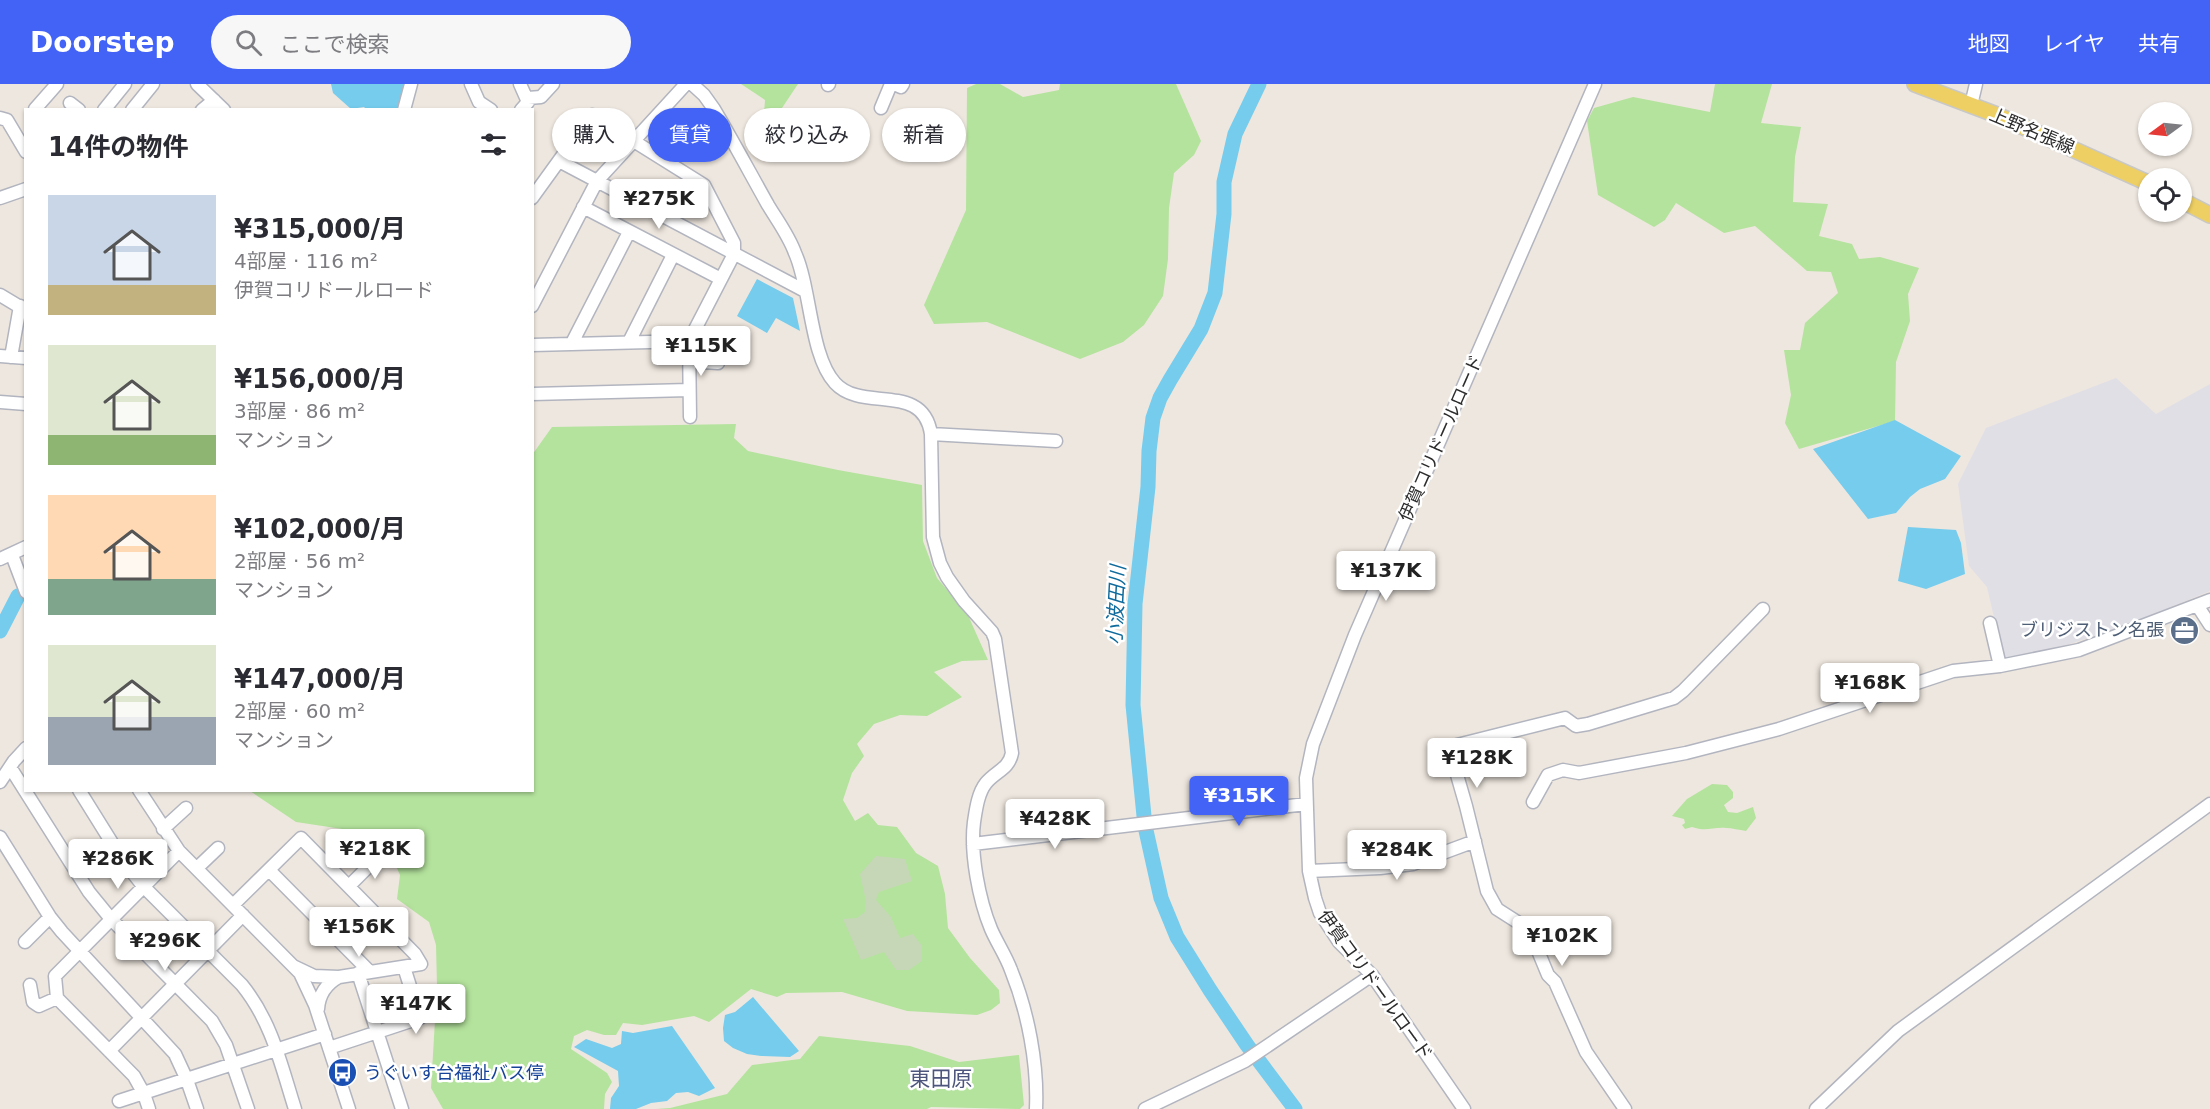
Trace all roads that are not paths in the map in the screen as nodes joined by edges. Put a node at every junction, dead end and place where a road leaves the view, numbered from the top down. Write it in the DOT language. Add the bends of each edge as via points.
graph roads {
  1 [pos="57,84"];
  2 [pos="153,84"];
  3 [pos="197,84"];
  4 [pos="411,84"];
  5 [pos="471,84"];
  6 [pos="520,84"];
  7 [pos="553,84"];
  8 [pos="686,84"];
  9 [pos="692,84"];
  10 [pos="892,84"];
  11 [pos="903,84"];
  12 [pos="1596,84"];
  13 [pos="1915,84"];
  14 [pos="1976,84"];
  15 [pos="119,86"];
  16 [pos="214,100"];
  17 [pos="524,104"];
  18 [pos="1971,105"];
  19 [pos="36,108"];
  20 [pos="105,108"];
  21 [pos="134,108"];
  22 [pos="204,108"];
  23 [pos="222,108"];
  24 [pos="405,108"];
  25 [pos="488,108"];
  26 [pos="881,108"];
  27 [pos="0,118"];
  28 [pos="636,139"];
  29 [pos="636,142"];
  30 [pos="24,149"];
  31 [pos="558,162"];
  32 [pos="561,162"];
  33 [pos="615,162"];
  34 [pos="2138,179"];
  35 [pos="597,181"];
  36 [pos="24,190"];
  37 [pos="534,196"];
  38 [pos="0,198"];
  39 [pos="2192,206"];
  40 [pos="583,207"];
  41 [pos="2210,215"];
  42 [pos="629,232"];
  43 [pos="734,254"];
  44 [pos="674,255"];
  45 [pos="721,279"];
  46 [pos="805,291"];
  47 [pos="0,295"];
  48 [pos="534,302"];
  49 [pos="23,308"];
  50 [pos="688,341"];
  51 [pos="629,342"];
  52 [pos="572,343"];
  53 [pos="534,345"];
  54 [pos="6,357"];
  55 [pos="24,358"];
  56 [pos="688,361"];
  57 [pos="718,363"];
  58 [pos="689,390"];
  59 [pos="534,394"];
  60 [pos="0,402"];
  61 [pos="24,404"];
  62 [pos="690,417"];
  63 [pos="931,434"];
  64 [pos="1056,441"];
  65 [pos="24,548"];
  66 [pos="6,557"];
  67 [pos="24,588"];
  68 [pos="2210,600"];
  69 [pos="2197,605"];
  70 [pos="1763,609"];
  71 [pos="1990,623"];
  72 [pos="2210,625"];
  73 [pos="2000,666"];
  74 [pos="24,750"];
  75 [pos="10,767"];
  76 [pos="0,782"];
  77 [pos="24,789"];
  78 [pos="26,792"];
  79 [pos="80,792"];
  80 [pos="140,792"];
  81 [pos="1533,802"];
  82 [pos="1306,804"];
  83 [pos="2210,804"];
  84 [pos="186,808"];
  85 [pos="163,829"];
  86 [pos="0,837"];
  87 [pos="1475,841"];
  88 [pos="973,844"];
  89 [pos="218,848"];
  90 [pos="179,851"];
  91 [pos="381,854"];
  92 [pos="197,868"];
  93 [pos="269,870"];
  94 [pos="1309,871"];
  95 [pos="143,886"];
  96 [pos="349,886"];
  97 [pos="233,905"];
  98 [pos="243,915"];
  99 [pos="50,917"];
  100 [pos="111,919"];
  101 [pos="25,942"];
  102 [pos="207,950"];
  103 [pos="79,951"];
  104 [pos="293,966"];
  105 [pos="404,967"];
  106 [pos="363,972"];
  107 [pos="1372,975"];
  108 [pos="339,977"];
  109 [pos="175,983"];
  110 [pos="30,985"];
  111 [pos="57,998"];
  112 [pos="317,1011"];
  113 [pos="141,1018"];
  114 [pos="377,1032"];
  115 [pos="325,1034"];
  116 [pos="329,1048"];
  117 [pos="277,1050"];
  118 [pos="109,1051"];
  119 [pos="233,1065"];
  120 [pos="187,1080"];
  121 [pos="144,1094"];
  122 [pos="119,1101"];
  123 [pos="149,1109"];
  124 [pos="197,1109"];
  125 [pos="248,1109"];
  126 [pos="295,1109"];
  127 [pos="349,1109"];
  128 [pos="402,1109"];
  129 [pos="1036,1109"];
  130 [pos="1145,1109"];
  131 [pos="1464,1109"];
  132 [pos="1626,1109"];
  133 [pos="1816,1109"];
  1 -- 19 [label="street"];
  2 -- 21 [label="street"];
  3 -- 16 [label="street"];
  4 -- 24 [label="street"];
  5 -- 25 [label="street" via="479,102"];
  6 -- 17 [label="street"];
  7 -- 17 [label="street" via="541,97"];
  8 -- 28 [label="street"];
  9 -- 46 [label="street" via="714,109 795,253"];
  10 -- 11 [label="street"];
  10 -- 26 [label="street"];
  12 -- 82 [label="street, 伊賀コリドールロード" via="1355,635 1313,744 1306,778"];
  13 -- 18 [label="main road, 上野名張線"];
  14 -- 18 [label="street"];
  15 -- 20 [label="street"];
  16 -- 22 [label="street"];
  16 -- 23 [label="street"];
  18 -- 34 [label="main road, 上野名張線"];
  27 -- 30 [label="street" via="6,120"];
  29 -- 43 [label="street" via="704,185 734,243"];
  31 -- 37 [label="street"];
  32 -- 35 [label="street"];
  33 -- 35 [label="street"];
  35 -- 40 [label="street"];
  35 -- 43 [label="street"];
  36 -- 38 [label="street"];
  39 -- 41 [label="main road"];
  40 -- 42 [label="street"];
  40 -- 48 [label="street"];
  42 -- 44 [label="street"];
  42 -- 52 [label="street"];
  43 -- 45 [label="street"];
  43 -- 46 [label="street"];
  44 -- 45 [label="street"];
  44 -- 51 [label="street"];
  45 -- 50 [label="street"];
  46 -- 63 [label="street" via="823,366 836,385 854,395 914,406 927,418"];
  47 -- 49 [label="street"];
  49 -- 54 [label="street"];
  50 -- 51 [label="street"];
  50 -- 56 [label="street"];
  51 -- 52 [label="street"];
  52 -- 53 [label="street"];
  54 -- 55 [label="street"];
  56 -- 57 [label="street"];
  56 -- 58 [label="street"];
  58 -- 59 [label="street"];
  58 -- 62 [label="street"];
  60 -- 61 [label="street"];
  63 -- 64 [label="street"];
  63 -- 88 [label="street" via="934,545 947,577 995,639 1012,744 1008,764 988,780 977,803"];
  65 -- 66 [label="street"];
  66 -- 67 [label="street"];
  68 -- 69 [label="street"];
  69 -- 72 [label="street"];
  69 -- 73 [label="street" via="2079,650"];
  70 -- 87 [label="street" via="1674,698 1588,724 1576,726 1564,718 1449,747"];
  71 -- 73 [label="street"];
  73 -- 81 [label="street" via="1953,671 1779,729 1686,753 1579,773 1563,770 1548,775"];
  74 -- 75 [label="street"];
  75 -- 76 [label="street"];
  75 -- 77 [label="street"];
  78 -- 100 [label="street" via="89,892"];
  79 -- 95 [label="street"];
  80 -- 85 [label="street"];
  82 -- 88 [label="street"];
  82 -- 94 [label="street, 伊賀コリドールロード"];
  83 -- 133 [label="street" via="1898,1031"];
  84 -- 85 [label="street"];
  85 -- 90 [label="street"];
  86 -- 99 [label="street"];
  87 -- 94 [label="street" via="1413,864"];
  87 -- 132 [label="street" via="1487,891 1497,909 1522,925 1536,946 1586,1052"];
  88 -- 129 [label="street" via="987,919 1011,968 1023,1008 1034,1062"];
  89 -- 92 [label="street"];
  90 -- 92 [label="street"];
  90 -- 95 [label="street"];
  91 -- 96 [label="street"];
  92 -- 97 [label="street"];
  93 -- 96 [label="street" via="302,838"];
  93 -- 97 [label="street"];
  93 -- 106 [label="street"];
  94 -- 107 [label="street, 伊賀コリドールロード" via="1314,898 1325,921 1339,942"];
  95 -- 100 [label="street"];
  95 -- 102 [label="street"];
  96 -- 105 [label="street" via="422,964"];
  97 -- 98 [label="street"];
  98 -- 102 [label="street"];
  98 -- 104 [label="street"];
  99 -- 101 [label="street"];
  99 -- 103 [label="street"];
  100 -- 103 [label="street"];
  100 -- 109 [label="street"];
  102 -- 109 [label="street"];
  102 -- 117 [label="street" via="253,999"];
  103 -- 111 [label="street" via="55,976"];
  103 -- 113 [label="street"];
  104 -- 108 [label="street" via="314,976"];
  104 -- 112 [label="street" via="307,985"];
  105 -- 106 [label="street"];
  105 -- 114 [label="street" via="420,1018"];
  106 -- 108 [label="street"];
  106 -- 114 [label="street"];
  107 -- 130 [label="street" via="1245,1061"];
  107 -- 131 [label="street, 伊賀コリドールロード"];
  108 -- 112 [label="street" via="320,996"];
  109 -- 113 [label="street"];
  109 -- 119 [label="street" via="212,1021 223,1037"];
  110 -- 111 [label="street" via="33,1002 39,1006"];
  111 -- 118 [label="street"];
  112 -- 115 [label="street"];
  113 -- 118 [label="street"];
  113 -- 120 [label="street" via="175,1054"];
  114 -- 116 [label="street"];
  114 -- 128 [label="street"];
  115 -- 116 [label="street"];
  115 -- 117 [label="street"];
  116 -- 127 [label="street"];
  117 -- 119 [label="street"];
  117 -- 126 [label="street"];
  118 -- 121 [label="street" via="134,1076"];
  119 -- 120 [label="street"];
  119 -- 125 [label="street"];
  120 -- 121 [label="street"];
  120 -- 124 [label="street"];
  121 -- 122 [label="street"];
  121 -- 123 [label="street"];
}
